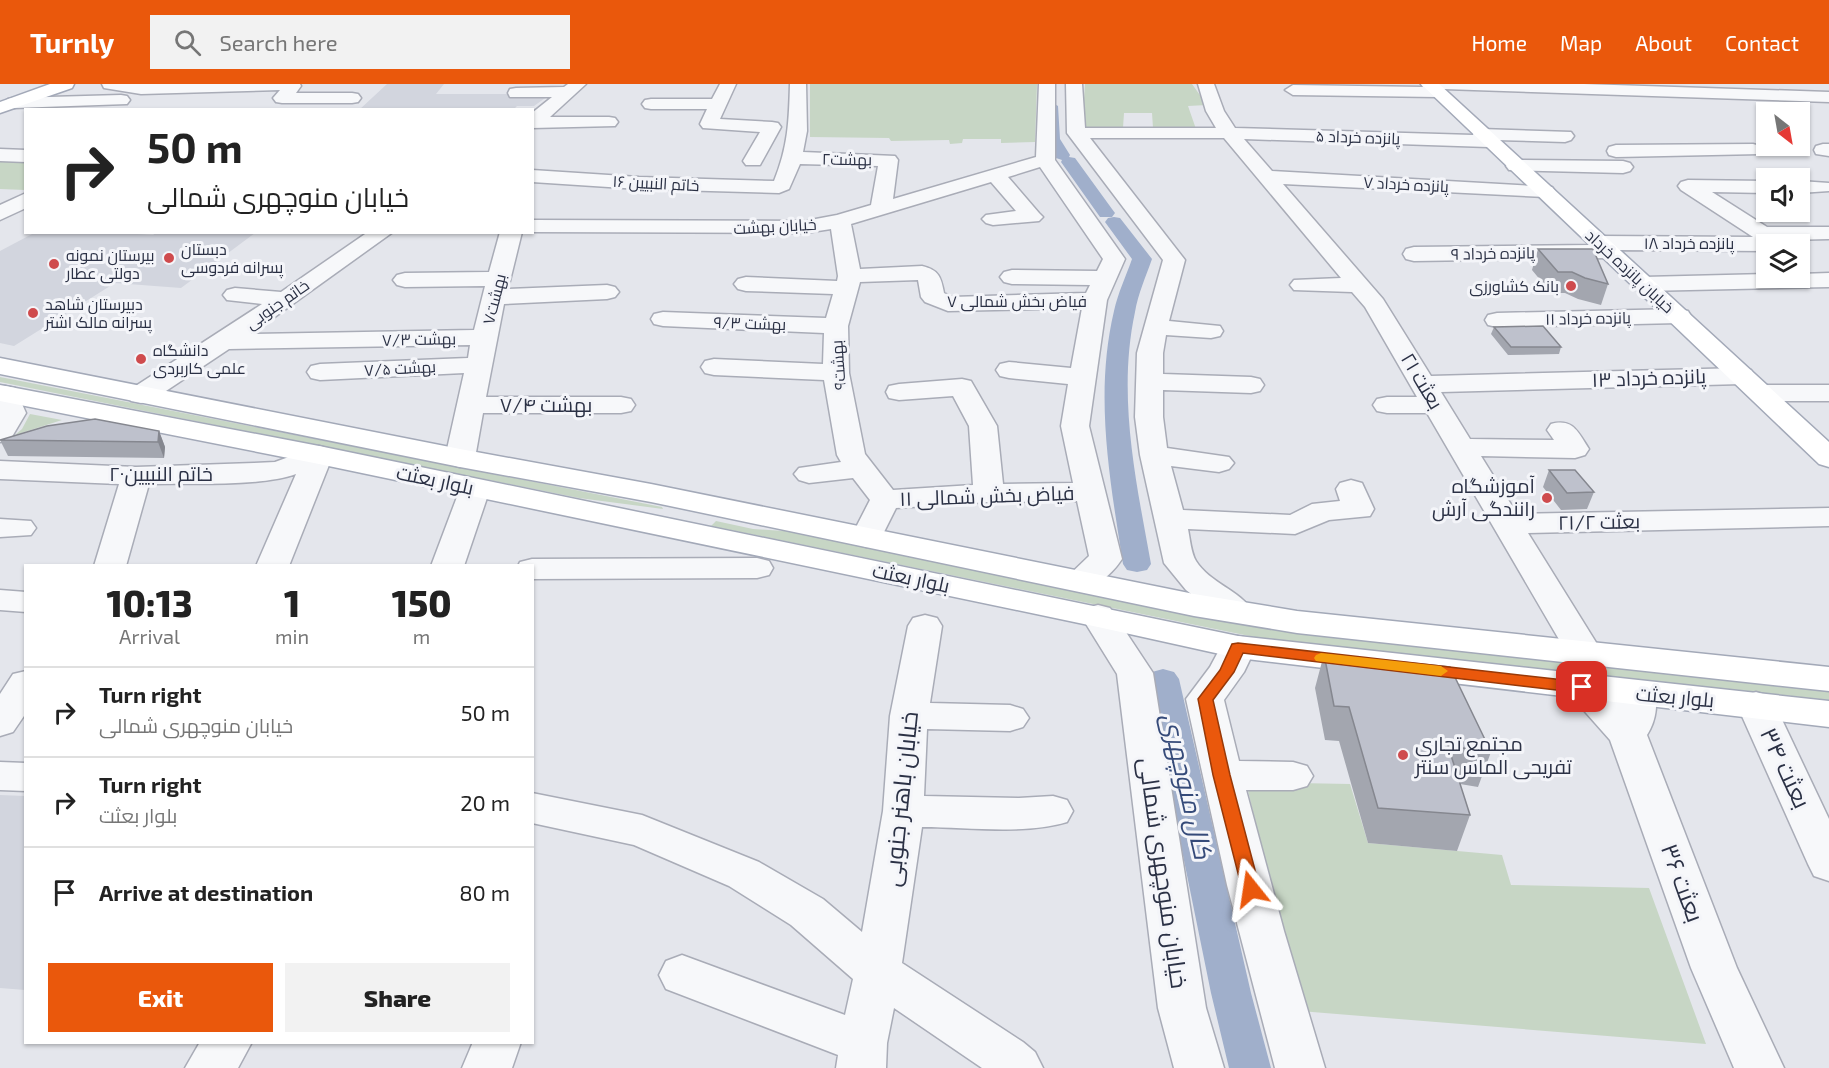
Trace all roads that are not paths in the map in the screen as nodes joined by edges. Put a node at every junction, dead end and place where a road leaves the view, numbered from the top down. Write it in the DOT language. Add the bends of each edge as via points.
graph roads {
  1 [pos="66,84"];
  2 [pos="798,84"];
  3 [pos="1206,84"];
  4 [pos="1817,84"];
  5 [pos="1047,86"];
  6 [pos="1074,87"];
  7 [pos="573,88"];
  8 [pos="1648,88"];
  9 [pos="120,89"];
  10 [pos="693,89"];
  11 [pos="1293,90"];
  12 [pos="1435,90"];
  13 [pos="1323,91"];
  14 [pos="724,92"];
  15 [pos="1829,92"];
  16 [pos="516,93"];
  17 [pos="747,93"];
  18 [pos="1829,97"];
  19 [pos="352,98"];
  20 [pos="10,102"];
  21 [pos="1538,102"];
  22 [pos="651,104"];
  23 [pos="74,105"];
  24 [pos="1671,106"];
  25 [pos="534,121"];
  26 [pos="593,121"];
  27 [pos="534,122"];
  28 [pos="1076,133"];
  29 [pos="1229,133"];
  30 [pos="1342,136"];
  31 [pos="1565,136"];
  32 [pos="1484,138"];
  33 [pos="1754,150"];
  34 [pos="0,155"];
  35 [pos="24,156"];
  36 [pos="792,160"];
  37 [pos="1045,160"];
  38 [pos="670,161"];
  39 [pos="1516,166"];
  40 [pos="995,175"];
  41 [pos="534,176"];
  42 [pos="1268,177"];
  43 [pos="659,184"];
  44 [pos="1427,185"];
  45 [pos="1756,187"];
  46 [pos="1810,187"];
  47 [pos="1822,187"];
  48 [pos="1545,191"];
  49 [pos="0,196"];
  50 [pos="24,198"];
  51 [pos="24,199"];
  52 [pos="1446,204"];
  53 [pos="881,208"];
  54 [pos="0,214"];
  55 [pos="993,219"];
  56 [pos="1114,219"];
  57 [pos="840,221"];
  58 [pos="534,226"];
  59 [pos="1829,233"];
  60 [pos="380,234"];
  61 [pos="510,234"];
  62 [pos="1762,234"];
  63 [pos="1810,236"];
  64 [pos="1756,242"];
  65 [pos="1604,247"];
  66 [pos="1414,254"];
  67 [pos="1810,267"];
  68 [pos="1012,277"];
  69 [pos="405,279"];
  70 [pos="1829,281"];
  71 [pos="849,282"];
  72 [pos="746,284"];
  73 [pos="1644,284"];
  74 [pos="1302,285"];
  75 [pos="1359,285"];
  76 [pos="496,288"];
  77 [pos="1100,289"];
  78 [pos="607,292"];
  79 [pos="235,295"];
  80 [pos="284,299"];
  81 [pos="1679,316"];
  82 [pos="663,319"];
  83 [pos="1497,320"];
  84 [pos="836,326"];
  85 [pos="1156,327"];
  86 [pos="1211,331"];
  87 [pos="484,337"];
  88 [pos="223,342"];
  89 [pos="479,365"];
  90 [pos="714,368"];
  91 [pos="1009,370"];
  92 [pos="320,372"];
  93 [pos="836,373"];
  94 [pos="1082,377"];
  95 [pos="1149,382"];
  96 [pos="2,384"];
  97 [pos="1752,384"];
  98 [pos="1251,385"];
  99 [pos="899,392"];
  100 [pos="1829,393"];
  101 [pos="1430,395"];
  102 [pos="471,405"];
  103 [pos="621,405"];
  104 [pos="1387,405"];
  105 [pos="139,407"];
  106 [pos="60,430"];
  107 [pos="1561,430"];
  108 [pos="13,436"];
  109 [pos="0,447"];
  110 [pos="1462,447"];
  111 [pos="319,455"];
  112 [pos="1154,455"];
  113 [pos="460,458"];
  114 [pos="1829,458"];
  115 [pos="1219,463"];
  116 [pos="859,469"];
  117 [pos="0,470"];
  118 [pos="809,474"];
  119 [pos="136,476"];
  120 [pos="475,489"];
  121 [pos="1352,489"];
  122 [pos="1089,492"];
  123 [pos="989,493"];
  124 [pos="885,500"];
  125 [pos="698,503"];
  126 [pos="1829,517"];
  127 [pos="1169,519"];
  128 [pos="1509,524"];
  129 [pos="675,530"];
  130 [pos="867,537"];
  131 [pos="111,564"];
  132 [pos="273,564"];
  133 [pos="448,564"];
  134 [pos="757,568"];
  135 [pos="534,569"];
  136 [pos="1081,580"];
  137 [pos="0,600"];
  138 [pos="24,602"];
  139 [pos="1098,616"];
  140 [pos="925,626"];
  141 [pos="1237,629"];
  142 [pos="1583,670"];
  143 [pos="1829,679"];
  144 [pos="24,686"];
  145 [pos="1638,694"];
  146 [pos="1756,705"];
  147 [pos="1829,714"];
  148 [pos="909,716"];
  149 [pos="1010,718"];
  150 [pos="0,723"];
  151 [pos="1628,734"];
  152 [pos="1222,775"];
  153 [pos="0,776"];
  154 [pos="1293,776"];
  155 [pos="24,777"];
  156 [pos="534,808"];
  157 [pos="903,811"];
  158 [pos="1053,811"];
  159 [pos="1829,864"];
  160 [pos="878,972"];
  161 [pos="682,975"];
  162 [pos="227,1044"];
  163 [pos="496,1044"];
  164 [pos="862,1055"];
  165 [pos="210,1068"];
  166 [pos="487,1068"];
  167 [pos="1018,1068"];
  168 [pos="1198,1068"];
  169 [pos="1300,1068"];
  170 [pos="1759,1068"];
  1 -- 20 [label="main road"];
  2 -- 36 [label="street" via="798,131"];
  3 -- 29 [label="street, بعثت ۲۱" via="1215,111"];
  4 -- 15 [label="street"];
  5 -- 6 [label="street"];
  5 -- 37 [label="street"];
  6 -- 28 [label="street"];
  7 -- 16 [label="street"];
  7 -- 25 [label="street"];
  8 -- 12 [label="street"];
  8 -- 18 [label="street"];
  8 -- 24 [label="street"];
  9 -- 19 [label="street" via="289,85 293,86 282,98"];
  9 -- 23 [label="street"];
  10 -- 14 [label="street"];
  11 -- 13 [label="street"];
  12 -- 13 [label="street"];
  12 -- 21 [label="street"];
  12 -- 32 [label="main road, خیابان پانزده خرداد"];
  13 -- 30 [label="street"];
  14 -- 17 [label="street"];
  14 -- 22 [label="street"];
  14 -- 36 [label="street" via="709,124 753,120 773,129 744,161"];
  20 -- 23 [label="street"];
  26 -- 27 [label="street"];
  28 -- 29 [label="street, پانزده خرداد ۵"];
  28 -- 56 [label="street"];
  29 -- 30 [label="street, پانزده خرداد ۵"];
  29 -- 42 [label="street, بعثت ۲۱"];
  30 -- 32 [label="street, پانزده خرداد ۵"];
  31 -- 32 [label="street, پانزده خرداد ۵"];
  32 -- 39 [label="main road, خیابان پانزده خرداد"];
  33 -- 39 [label="street"];
  34 -- 35 [label="street"];
  36 -- 43 [label="street, خاتم النبیین ۱۶" via="779,187"];
  36 -- 53 [label="street, بهشت۲" via="888,160"];
  37 -- 40 [label="street, خیابان بهشت"];
  37 -- 56 [label="street"];
  38 -- 43 [label="street"];
  39 -- 48 [label="main road, خیابان پانزده خرداد"];
  40 -- 53 [label="street, خیابان بهشت"];
  40 -- 55 [label="street" via="1032,217"];
  41 -- 43 [label="street, خاتم النبیین ۱۶"];
  42 -- 44 [label="street, پانزده خرداد ۷"];
  42 -- 75 [label="street, بعثت ۲۱"];
  44 -- 48 [label="street, پانزده خرداد ۷"];
  44 -- 52 [label="street"];
  45 -- 62 [label="street" via="1688,186"];
  46 -- 47 [label="street"];
  48 -- 65 [label="main road, خیابان پانزده خرداد"];
  49 -- 50 [label="street"];
  51 -- 54 [label="street"];
  53 -- 57 [label="street, خیابان بهشت"];
  56 -- 77 [label="street" via="1113,259"];
  56 -- 85 [label="street" via="1174,260"];
  57 -- 58 [label="street, خیابان بهشت" via="805,227"];
  57 -- 71 [label="street, بهشت۹"];
  59 -- 63 [label="street, پانزده خرداد ۱۸"];
  60 -- 80 [label="street, خاتم جنوبی"];
  61 -- 76 [label="street, بهشت۷"];
  64 -- 65 [label="street, پانزده خرداد ۱۸"];
  65 -- 66 [label="street, پانزده خرداد ۹"];
  65 -- 73 [label="main road, خیابان پانزده خرداد"];
  67 -- 70 [label="street"];
  68 -- 77 [label="street"];
  69 -- 76 [label="street"];
  70 -- 73 [label="street"];
  71 -- 72 [label="street"];
  71 -- 77 [label="street, فیاض بخش شمالی ۷" via="922,273 930,277 933,297 948,304"];
  71 -- 84 [label="street, بهشت۹"];
  73 -- 81 [label="main road, خیابان پانزده خرداد"];
  74 -- 75 [label="street"];
  75 -- 101 [label="street, بعثت ۲۱" via="1375,304"];
  76 -- 78 [label="street"];
  76 -- 87 [label="street, بهشت۷"];
  77 -- 94 [label="street"];
  79 -- 80 [label="street"];
  80 -- 88 [label="street, خاتم جنوبی"];
  81 -- 83 [label="street, پانزده خرداد ۱۱"];
  81 -- 97 [label="main road, خیابان پانزده خرداد"];
  82 -- 84 [label="street, بهشت ۹/۳"];
  84 -- 93 [label="street, بهشت۹"];
  85 -- 86 [label="street"];
  85 -- 95 [label="street"];
  87 -- 88 [label="street, بهشت ۷/۳"];
  87 -- 89 [label="street, بهشت۷"];
  88 -- 105 [label="street, خاتم جنوبی"];
  89 -- 92 [label="street, بهشت ۷/۵"];
  89 -- 102 [label="street, بهشت۷"];
  90 -- 93 [label="street"];
  91 -- 94 [label="street"];
  93 -- 116 [label="street, بهشت۹" via="851,455"];
  94 -- 122 [label="street" via="1075,426"];
  95 -- 98 [label="street"];
  95 -- 112 [label="street"];
  96 -- 105 [label="main road, بلوار بعثت"];
  96 -- 108 [label="street" via="12,413"];
  97 -- 100 [label="street, پانزده خرداد ۱۳"];
  97 -- 101 [label="street, پانزده خرداد ۱۳" via="1555,381"];
  97 -- 114 [label="main road, خیابان پانزده خرداد"];
  99 -- 123 [label="street" via="962,387 983,426"];
  101 -- 104 [label="street, پانزده خرداد ۱۳"];
  101 -- 110 [label="street, بعثت ۲۱"];
  102 -- 103 [label="street, بهشت ۷/۴"];
  102 -- 113 [label="street, بهشت۷"];
  105 -- 106 [label="street"];
  105 -- 111 [label="main road, بلوار بعثت"];
  105 -- 113 [label="main road, بلوار بعثت"];
  107 -- 110 [label="street" via="1575,449"];
  108 -- 109 [label="street"];
  110 -- 128 [label="street, بعثت ۲۱"];
  111 -- 119 [label="street, خاتم النبیین۲۰" via="279,470"];
  111 -- 120 [label="main road, بلوار بعثت"];
  111 -- 132 [label="street"];
  112 -- 115 [label="street"];
  112 -- 127 [label="street"];
  113 -- 125 [label="main road, بلوار بعثت"];
  116 -- 118 [label="street"];
  116 -- 124 [label="street, بهشت۹"];
  117 -- 119 [label="street, خاتم النبیین۲۰"];
  119 -- 131 [label="street"];
  120 -- 129 [label="main road, بلوار بعثت"];
  120 -- 133 [label="street"];
  121 -- 127 [label="street" via="1359,509 1323,511 1295,525"];
  122 -- 123 [label="street, فیاض بخش شمالی ۱۱"];
  122 -- 136 [label="street" via="1106,559"];
  123 -- 124 [label="street, فیاض بخش شمالی ۱۱"];
  124 -- 130 [label="street"];
  125 -- 129 [label="main road"];
  125 -- 130 [label="main road, بلوار بعثت"];
  126 -- 128 [label="street, بعثت ۲۱/۲"];
  127 -- 141 [label="street" via="1180,563"];
  128 -- 142 [label="street, بعثت ۲۱"];
  129 -- 139 [label="main road, بلوار بعثت"];
  130 -- 136 [label="main road, بلوار بعثت"];
  134 -- 135 [label="street"];
  136 -- 141 [label="main road, بلوار بعثت" via="1194,605"];
  137 -- 138 [label="street"];
  139 -- 141 [label="main road, بلوار بعثت"];
  139 -- 168 [label="street, خیابان منوچهری شمالی" via="1135,673 1182,1008"];
  140 -- 148 [label="street, خیابان باهنر جنوبی"];
  141 -- 142 [label="main road, بلوار بعثت"];
  141 -- 152 [label="street" via="1226,672 1205,699"];
  142 -- 143 [label="main road, بلوار بعثت"];
  142 -- 145 [label="main road, بلوار بعثت"];
  142 -- 151 [label="street, بعثت ۲۱"];
  144 -- 150 [label="street"];
  145 -- 146 [label="main road, بلوار بعثت"];
  145 -- 151 [label="street" via="1634,725"];
  146 -- 147 [label="main road, بلوار بعثت"];
  146 -- 159 [label="street, بعثت ۳۴"];
  148 -- 149 [label="street"];
  148 -- 157 [label="street, خیابان باهنر جنوبی"];
  151 -- 170 [label="street, بعثت ۳۶" via="1714,968"];
  152 -- 154 [label="street"];
  152 -- 169 [label="street"];
  153 -- 155 [label="street"];
  156 -- 160 [label="street" via="642,831 744,874 807,912"];
  157 -- 158 [label="street"];
  157 -- 160 [label="street, خیابان باهنر جنوبی"];
  160 -- 164 [label="street, خیابان باهنر جنوبی"];
  160 -- 167 [label="street"];
  161 -- 164 [label="street"];
  162 -- 165 [label="street"];
  163 -- 166 [label="street"];
}
